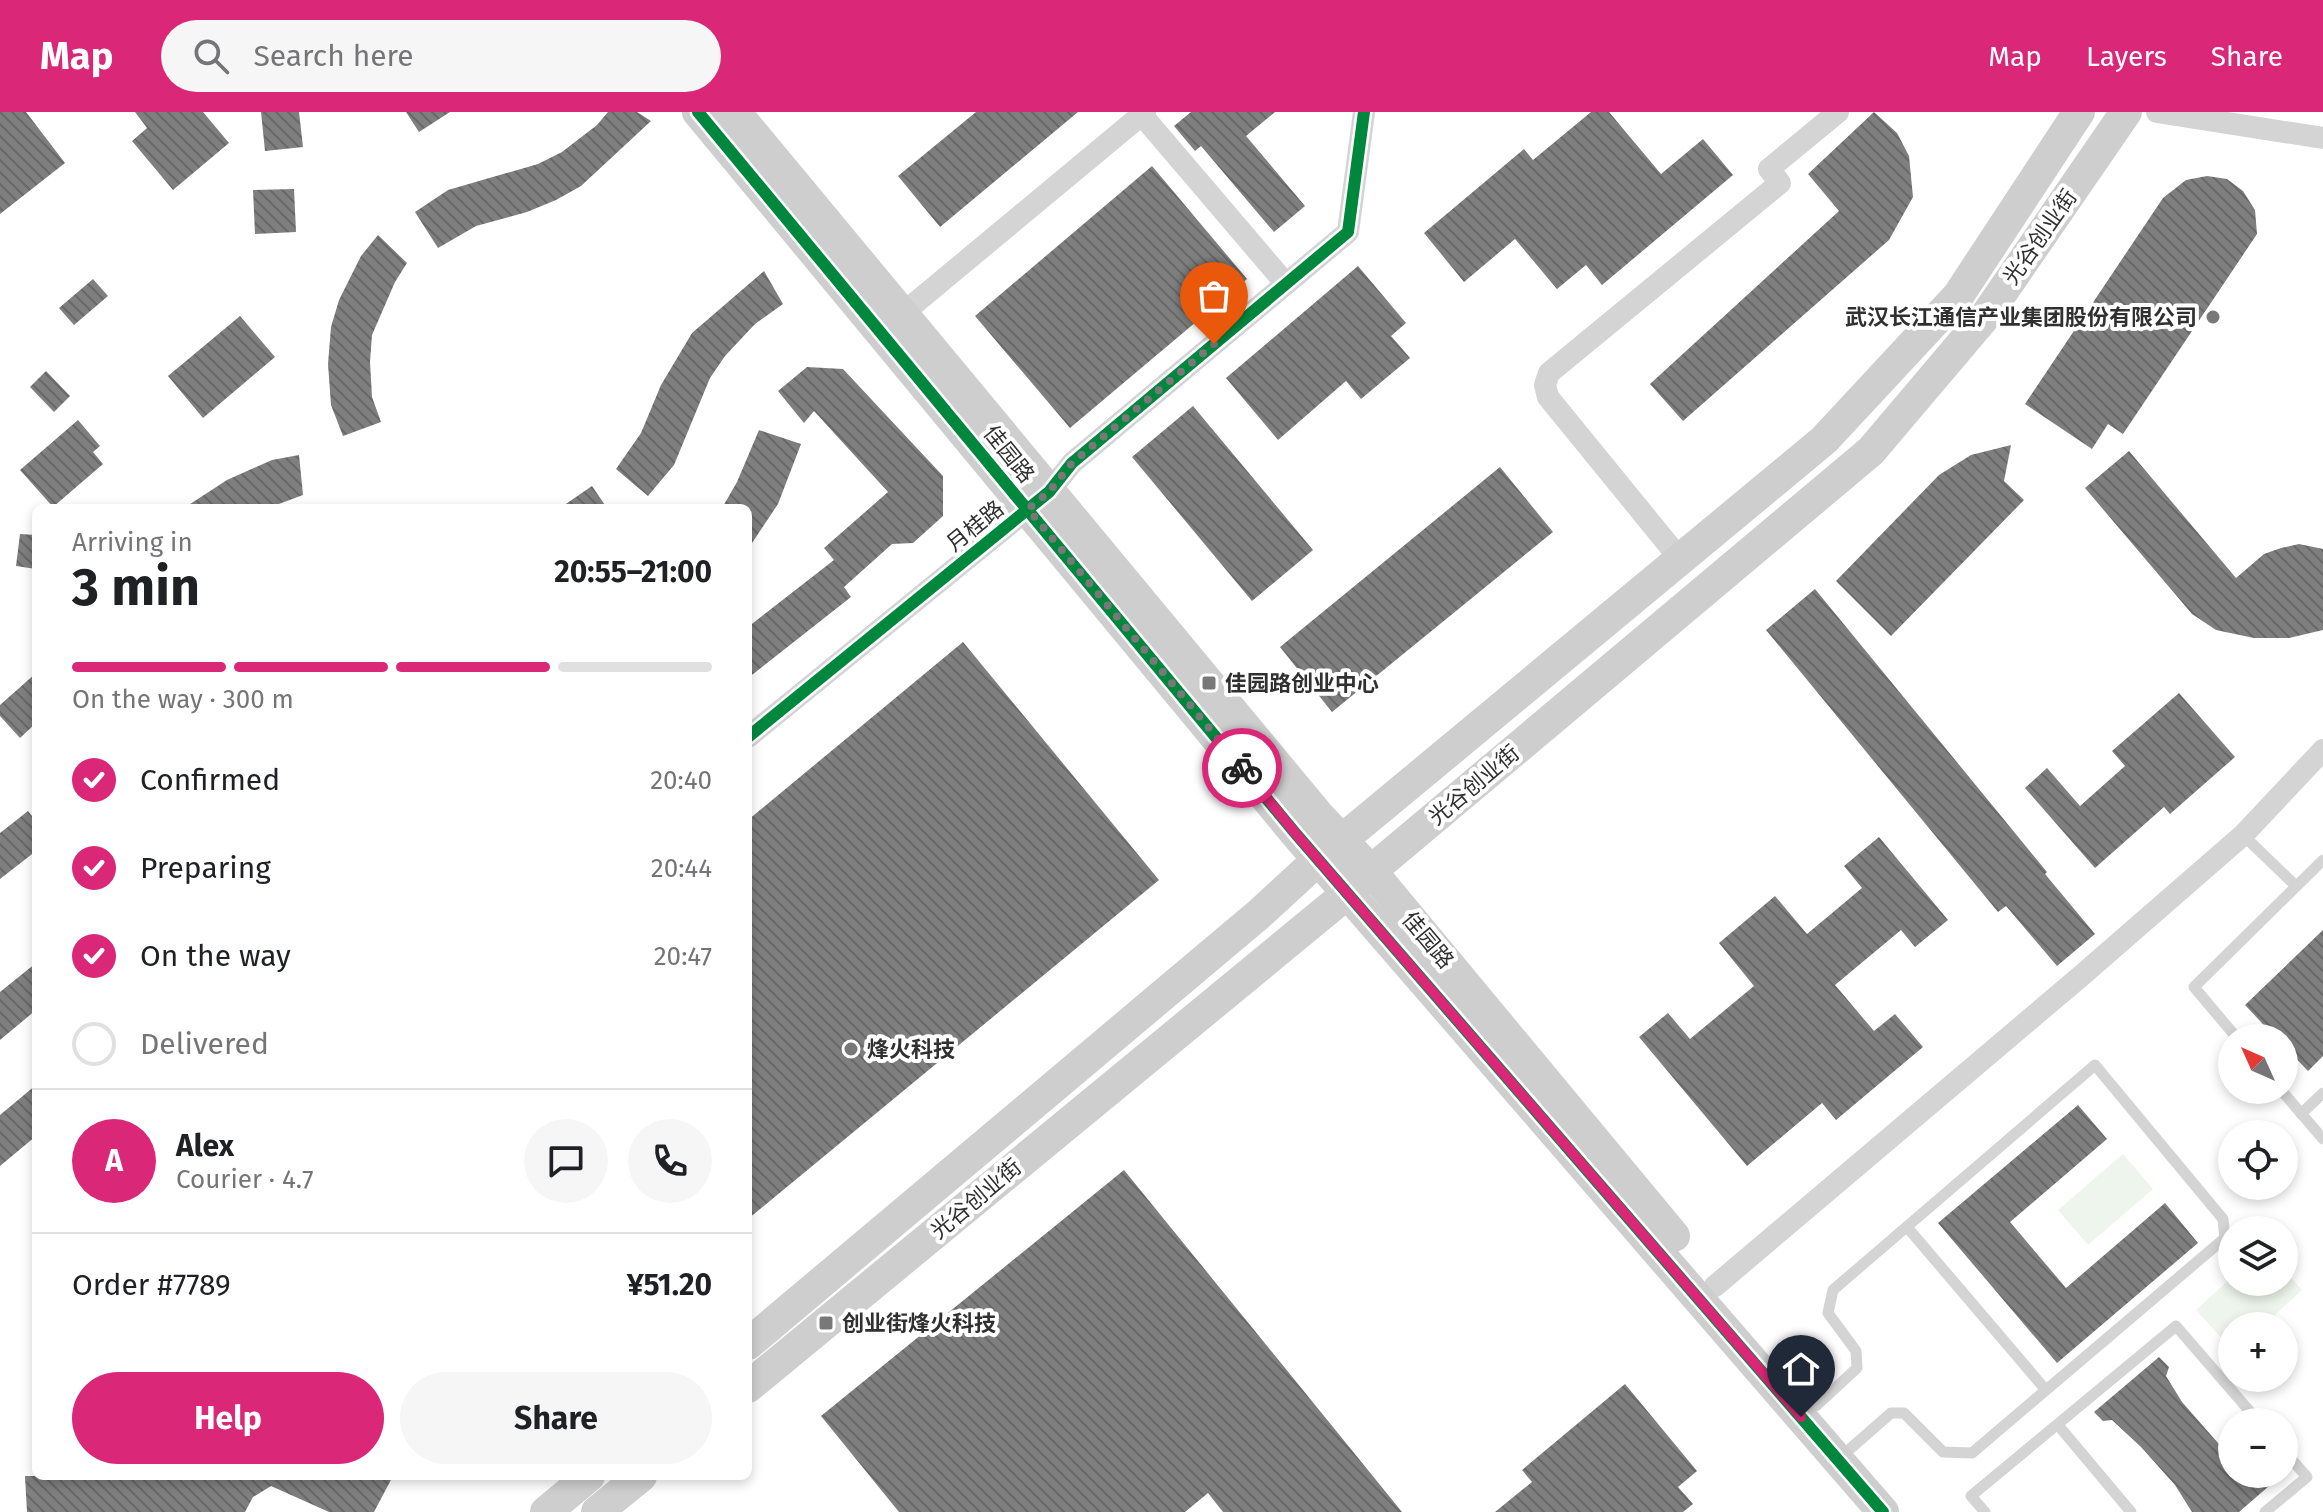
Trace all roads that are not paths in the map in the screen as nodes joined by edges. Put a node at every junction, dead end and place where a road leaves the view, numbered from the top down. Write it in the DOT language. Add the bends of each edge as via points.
graph roads {
  1 [pos="1364,112"];
  2 [pos="1838,112"];
  3 [pos="2079,112"];
  4 [pos="2126,112"];
  5 [pos="2157,112"];
  6 [pos="718,116"];
  7 [pos="1133,116"];
  8 [pos="2323,138"];
  9 [pos="1286,284"];
  10 [pos="902,314"];
  11 [pos="1039,501"];
  12 [pos="1680,559"];
  13 [pos="752,734"];
  14 [pos="2323,750"];
  15 [pos="2243,835"];
  16 [pos="1331,849"];
  17 [pos="2323,860"];
  18 [pos="1360,882"];
  19 [pos="2296,886"];
  20 [pos="2225,1024"];
  21 [pos="2323,1093"];
  22 [pos="2293,1104"];
  23 [pos="2301,1114"];
  24 [pos="2323,1139"];
  25 [pos="1907,1227"];
  26 [pos="1715,1286"];
  27 [pos="752,1341"];
  28 [pos="752,1384"];
  29 [pos="2045,1389"];
  30 [pos="1816,1406"];
  31 [pos="2247,1408"];
  32 [pos="2058,1425"];
  33 [pos="1851,1448"];
  34 [pos="2298,1467"];
  35 [pos="627,1480"];
  36 [pos="2298,1484"];
  37 [pos="2294,1488"];
  38 [pos="585,1492"];
  39 [pos="546,1512"];
  40 [pos="1883,1512"];
  41 [pos="1904,1512"];
  42 [pos="1985,1512"];
  43 [pos="2131,1512"];
  44 [pos="2265,1512"];
  1 -- 9 [label="street, 月桂路" via="1348,232"];
  2 -- 12 [label="street" via="1769,169 1780,183 1549,373 1548,397"];
  3 -- 12 [label="main road, 光谷创业街" via="1958,296 1824,440"];
  4 -- 18 [label="main road, 光谷创业街" via="1987,314 1871,451"];
  5 -- 8 [label="street"];
  6 -- 10 [label="main road, 佳园路"];
  6 -- 11 [label="main road, 佳园路"];
  7 -- 9 [label="street"];
  7 -- 10 [label="street"];
  9 -- 11 [label="street, 月桂路" via="1072,463"];
  10 -- 11 [label="main road, 佳园路"];
  11 -- 13 [label="street, 月桂路"];
  11 -- 16 [label="main road, 佳园路"];
  12 -- 16 [label="main road, 光谷创业街"];
  14 -- 15 [label="street"];
  15 -- 19 [label="lane"];
  15 -- 26 [label="street"];
  16 -- 18 [label="main road, 佳园路"];
  16 -- 27 [label="main road, 光谷创业街"];
  17 -- 19 [label="lane"];
  18 -- 26 [label="main road, 佳园路"];
  18 -- 28 [label="main road, 光谷创业街"];
  18 -- 40 [label="main road, 佳园路"];
  19 -- 20 [label="lane" via="2194,987"];
  21 -- 23 [label="lane"];
  22 -- 23 [label="lane"];
  23 -- 24 [label="lane"];
  25 -- 29 [label="lane"];
  25 -- 29 [label="lane" via="2095,1065 2223,1219 2225,1238"];
  25 -- 30 [label="lane" via="1833,1290 1828,1313 1856,1351 1857,1368"];
  26 -- 30 [label="main road, 佳园路"];
  29 -- 33 [label="lane" via="1972,1453 1943,1452 1904,1413 1891,1413"];
  30 -- 33 [label="main road, 佳园路"];
  31 -- 32 [label="lane" via="2176,1326"];
  32 -- 42 [label="lane" via="1971,1496"];
  32 -- 43 [label="lane"];
  33 -- 41 [label="main road, 佳园路"];
  34 -- 36 [label="lane" via="2307,1477"];
  35 -- 38 [label="main road"];
  37 -- 44 [label="lane"];
  38 -- 39 [label="main road"];
}
